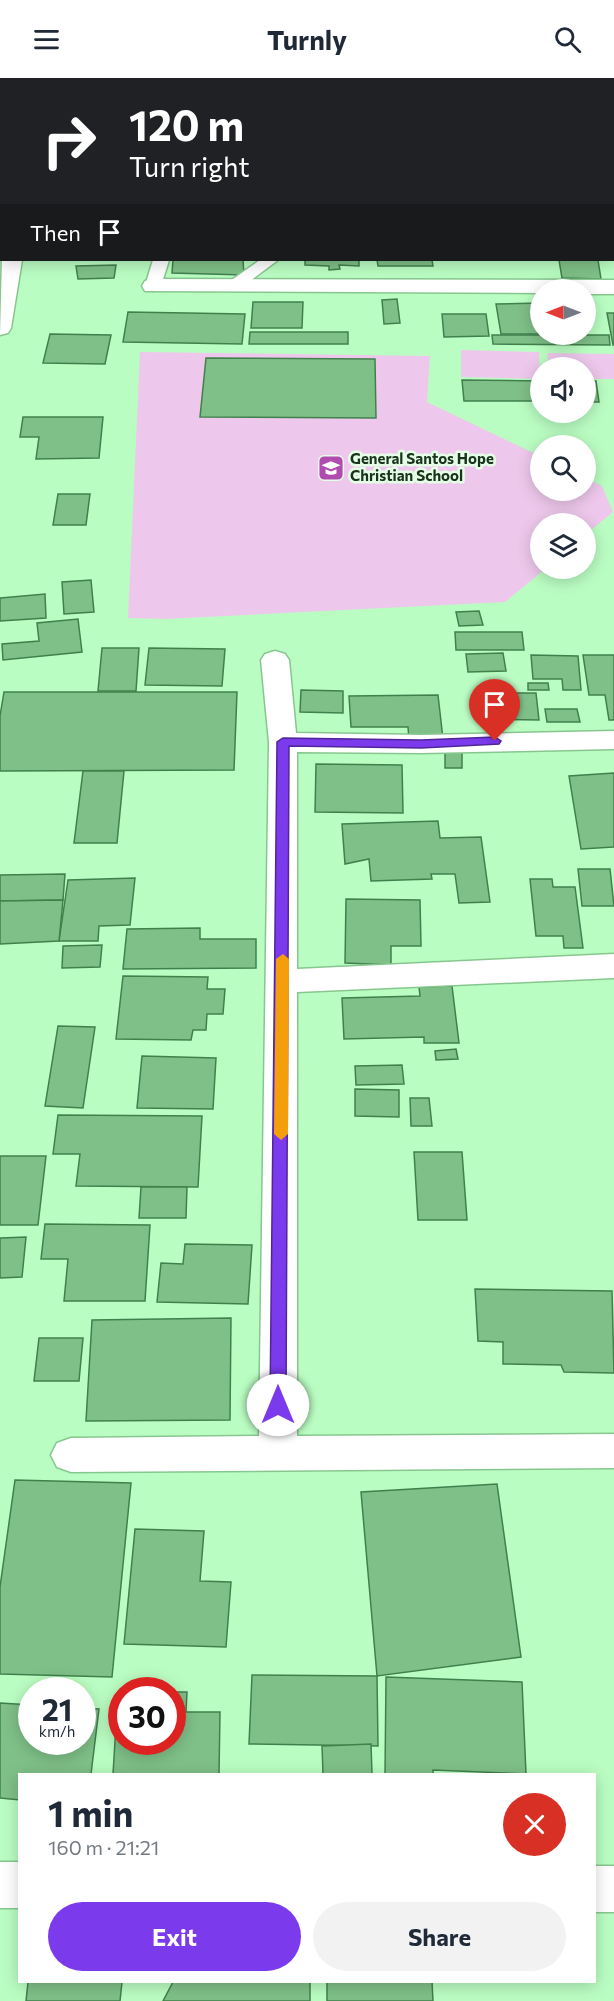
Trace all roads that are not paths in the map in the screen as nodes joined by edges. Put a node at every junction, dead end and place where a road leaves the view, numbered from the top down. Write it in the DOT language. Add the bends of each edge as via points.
graph roads {
  1 [pos="11,261"];
  2 [pos="161,261"];
  3 [pos="267,261"];
  4 [pos="252,266"];
  5 [pos="153,286"];
  6 [pos="232,287"];
  7 [pos="614,287"];
  8 [pos="0,328"];
  9 [pos="275,660"];
  10 [pos="614,740"];
  11 [pos="283,742"];
  12 [pos="614,966"];
  13 [pos="283,981"];
  14 [pos="614,1451"];
  15 [pos="278,1452"];
  16 [pos="71,1455"];
  17 [pos="596,1889"];
  18 [pos="614,1889"];
  1 -- 8 [label="street"];
  2 -- 5 [label="lane"];
  3 -- 4 [label="lane"];
  4 -- 6 [label="lane"];
  5 -- 6 [label="street"];
  6 -- 7 [label="street"];
  9 -- 11 [label="street"];
  10 -- 11 [label="street"];
  11 -- 13 [label="street"];
  12 -- 13 [label="street"];
  13 -- 15 [label="street"];
  14 -- 15 [label="street"];
  15 -- 16 [label="street"];
  17 -- 18 [label="street"];
}
